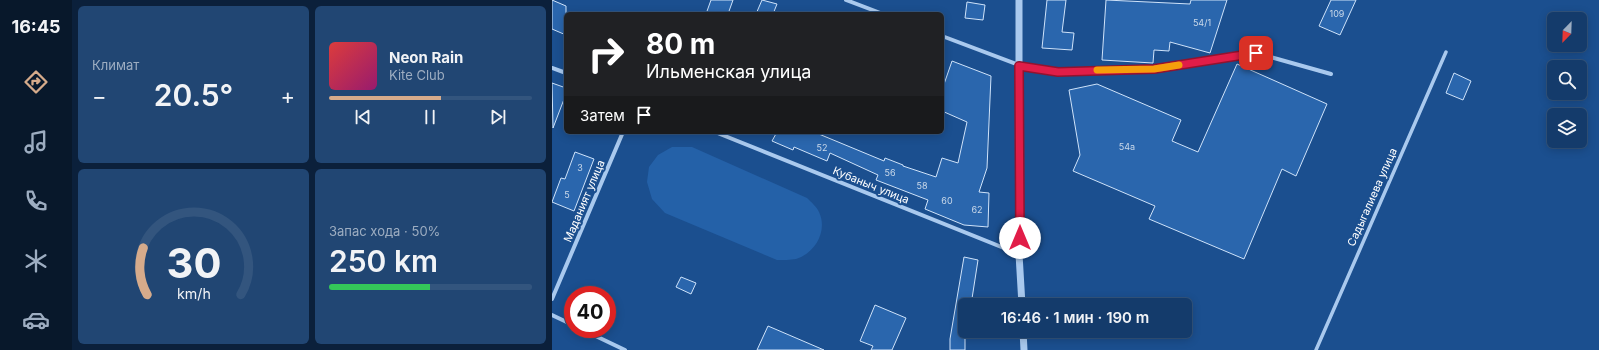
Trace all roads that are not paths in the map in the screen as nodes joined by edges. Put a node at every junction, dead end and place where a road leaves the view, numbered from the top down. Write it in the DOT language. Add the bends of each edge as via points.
graph roads {
  1 [pos="846,0"];
  2 [pos="1019,0"];
  3 [pos="878,12"];
  4 [pos="944,37"];
  5 [pos="1446,52"];
  6 [pos="1019,66"];
  7 [pos="552,68"];
  8 [pos="564,72"];
  9 [pos="1331,74"];
  10 [pos="622,134"];
  11 [pos="720,134"];
  12 [pos="1020,254"];
  13 [pos="1022,298"];
  14 [pos="552,299"];
  15 [pos="552,315"];
  16 [pos="564,321"];
  17 [pos="600,338"];
  18 [pos="1024,338"];
  19 [pos="625,350"];
  20 [pos="1024,350"];
  21 [pos="1316,350"];
  1 -- 3 [label="street"];
  2 -- 6 [label="street"];
  4 -- 6 [label="street"];
  5 -- 21 [label="street, Садыгалиева улица"];
  6 -- 9 [label="street" via="1058,72 1154,69 1256,53"];
  6 -- 12 [label="street"];
  7 -- 8 [label="street"];
  10 -- 14 [label="street, Маданият улица"];
  11 -- 12 [label="street, Кубаныч улица"];
  12 -- 13 [label="street"];
  15 -- 16 [label="street"];
  17 -- 19 [label="street"];
  18 -- 20 [label="street"];
}
